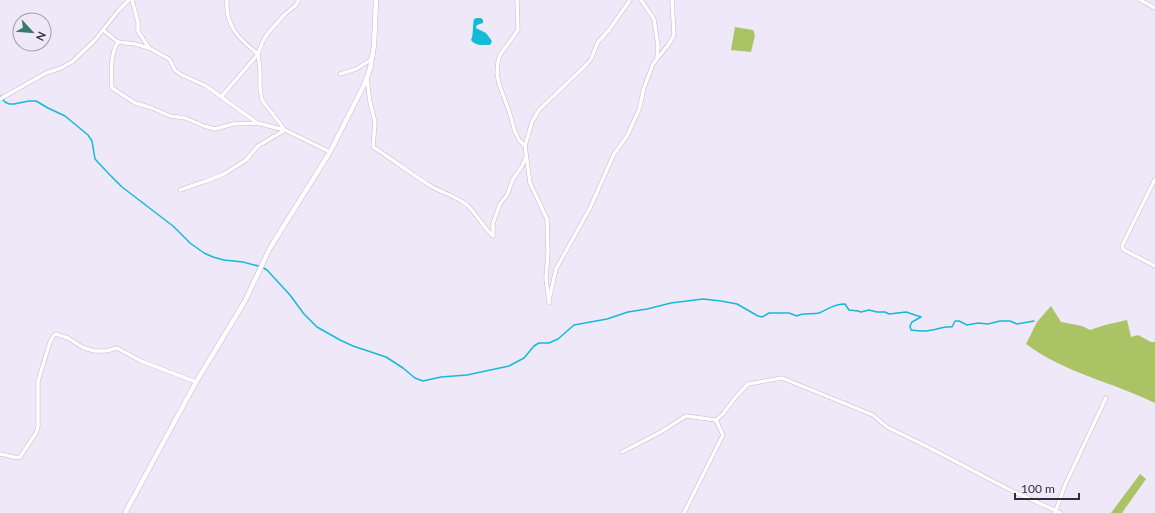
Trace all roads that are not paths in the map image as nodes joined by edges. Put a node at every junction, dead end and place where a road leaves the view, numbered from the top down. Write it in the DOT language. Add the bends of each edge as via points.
graph roads {
  1 [pos="129,0"];
  2 [pos="132,0"];
  3 [pos="227,0"];
  4 [pos="299,0"];
  5 [pos="376,0"];
  6 [pos="517,0"];
  7 [pos="630,0"];
  8 [pos="641,0"];
  9 [pos="672,0"];
  10 [pos="1140,0"];
  11 [pos="1155,8"];
  12 [pos="103,30"];
  13 [pos="118,42"];
  14 [pos="149,48"];
  15 [pos="258,54"];
  16 [pos="657,58"];
  17 [pos="372,59"];
  18 [pos="340,74"];
  19 [pos="367,78"];
  20 [pos="221,97"];
  21 [pos="0,99"];
  22 [pos="258,123"];
  23 [pos="285,130"];
  24 [pos="525,146"];
  25 [pos="330,152"];
  26 [pos="526,157"];
  27 [pos="1155,179"];
  28 [pos="180,190"];
  29 [pos="1154,264"];
  30 [pos="196,382"];
  31 [pos="1106,398"];
  32 [pos="716,420"];
  33 [pos="622,452"];
  34 [pos="0,454"];
  35 [pos="1055,512"];
  36 [pos="125,513"];
  37 [pos="684,513"];
  38 [pos="1061,513"];
  1 -- 12 [label="street"];
  2 -- 14 [label="street" via="138,31"];
  3 -- 15 [label="street" via="228,17 234,31"];
  4 -- 15 [label="street" via="268,33"];
  5 -- 17 [label="street"];
  6 -- 24 [label="street" via="518,30 500,55 497,73 515,132"];
  7 -- 24 [label="street" via="614,25 598,42 587,64 539,110 532,122"];
  8 -- 16 [label="street" via="654,19"];
  9 -- 16 [label="street" via="674,35"];
  10 -- 11 [label="street"];
  12 -- 13 [label="street"];
  12 -- 21 [label="street" via="72,62"];
  13 -- 14 [label="street"];
  13 -- 22 [label="street" via="114,48 112,61 112,88 135,103 215,129 233,124"];
  14 -- 20 [label="street" via="169,59 180,74 197,81"];
  15 -- 20 [label="street"];
  15 -- 23 [label="street" via="262,100"];
  16 -- 26 [label="street" via="646,81 639,110 627,136 614,154 590,208 556,269 548,303 547,219 530,183"];
  17 -- 18 [label="street" via="356,69"];
  17 -- 19 [label="street"];
  19 -- 25 [label="street"];
  19 -- 26 [label="street" via="375,122 373,147 429,184 461,201 493,236 493,223 500,204"];
  20 -- 22 [label="street"];
  22 -- 23 [label="street"];
  23 -- 25 [label="street"];
  23 -- 28 [label="street" via="258,146 246,160 224,174"];
  24 -- 26 [label="street"];
  25 -- 30 [label="street" via="270,248 245,300"];
  27 -- 29 [label="street" via="1122,246 1124,250"];
  30 -- 34 [label="street" via="141,361 117,348 94,351 56,334 50,342 38,381 36,433 20,457"];
  30 -- 36 [label="street"];
  31 -- 35 [label="street" via="1064,485"];
  32 -- 33 [label="street" via="686,416"];
  32 -- 35 [label="street" via="748,384 782,378 873,415 887,427"];
  32 -- 37 [label="street" via="723,435"];
  35 -- 38 [label="street"];
}
